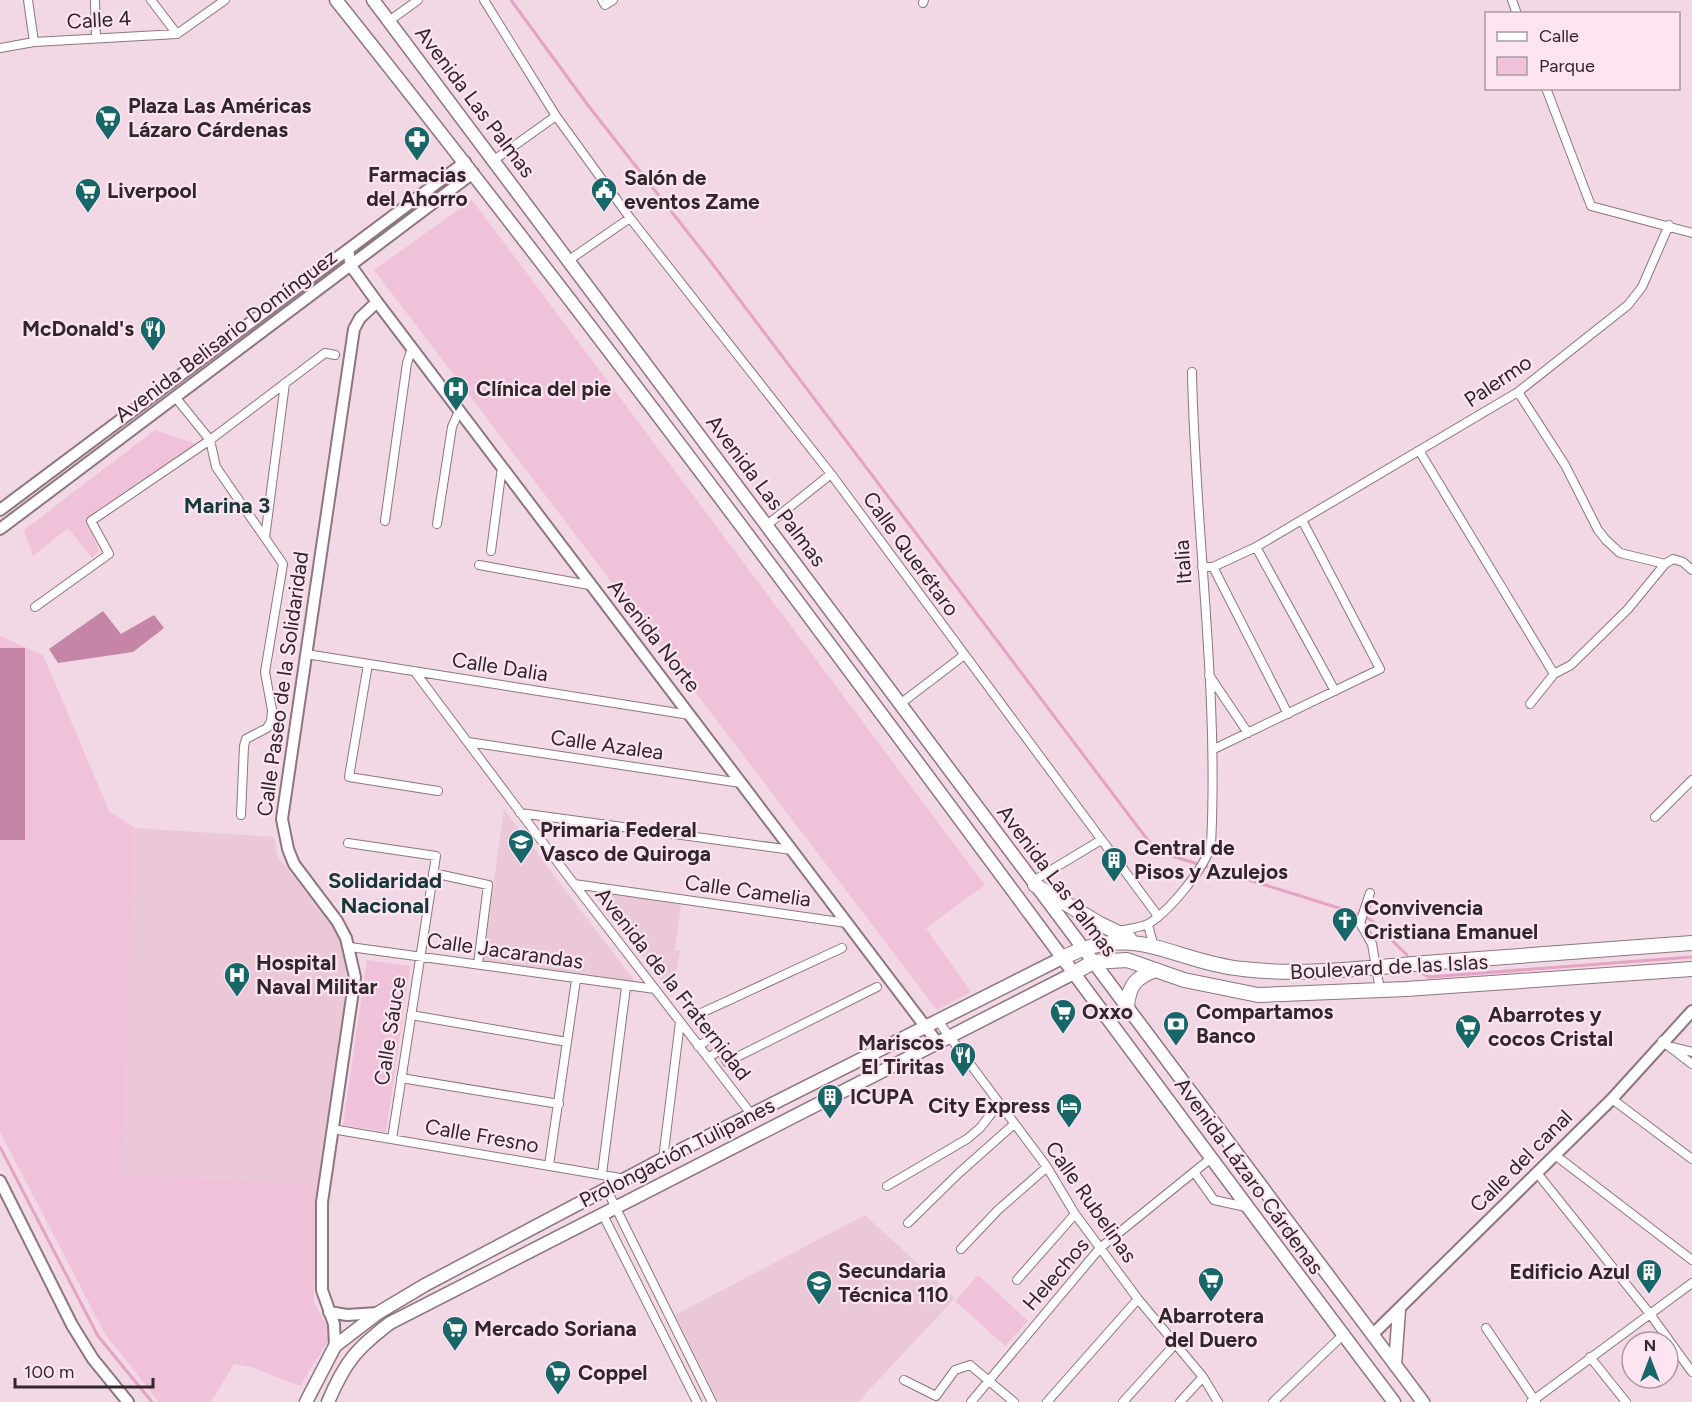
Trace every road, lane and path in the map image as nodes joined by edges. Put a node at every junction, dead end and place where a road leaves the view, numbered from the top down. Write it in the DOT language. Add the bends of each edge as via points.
graph roads {
  1 [pos="28,0"];
  2 [pos="95,0"];
  3 [pos="151,0"];
  4 [pos="225,0"];
  5 [pos="336,0"];
  6 [pos="373,0"];
  7 [pos="418,0"];
  8 [pos="484,0"];
  9 [pos="613,0"];
  10 [pos="604,3"];
  11 [pos="389,21"];
  12 [pos="177,34"];
  13 [pos="96,38"];
  14 [pos="34,42"];
  15 [pos="0,48"];
  16 [pos="1547,90"];
  17 [pos="556,116"];
  18 [pos="494,160"];
  19 [pos="465,162"];
  20 [pos="474,173"];
  21 [pos="424,192"];
  22 [pos="434,203"];
  23 [pos="630,218"];
  24 [pos="1669,225"];
  25 [pos="1692,233"];
  26 [pos="348,250"];
  27 [pos="569,260"];
  28 [pos="351,266"];
  29 [pos="377,302"];
  30 [pos="412,348"];
  31 [pos="335,355"];
  32 [pos="1192,372"];
  33 [pos="285,383"];
  34 [pos="1518,392"];
  35 [pos="176,398"];
  36 [pos="459,411"];
  37 [pos="210,440"];
  38 [pos="1420,452"];
  39 [pos="502,467"];
  40 [pos="831,474"];
  41 [pos="0,510"];
  42 [pos="1302,520"];
  43 [pos="385,521"];
  44 [pos="437,524"];
  45 [pos="766,525"];
  46 [pos="0,529"];
  47 [pos="265,538"];
  48 [pos="1256,547"];
  49 [pos="491,550"];
  50 [pos="1665,564"];
  51 [pos="479,565"];
  52 [pos="1202,567"];
  53 [pos="1213,567"];
  54 [pos="1692,570"];
  55 [pos="589,585"];
  56 [pos="35,606"];
  57 [pos="306,654"];
  58 [pos="963,656"];
  59 [pos="368,664"];
  60 [pos="415,672"];
  61 [pos="1208,674"];
  62 [pos="1554,674"];
  63 [pos="1335,691"];
  64 [pos="900,704"];
  65 [pos="1530,704"];
  66 [pos="1288,714"];
  67 [pos="690,715"];
  68 [pos="1248,733"];
  69 [pos="468,742"];
  70 [pos="1214,749"];
  71 [pos="1692,780"];
  72 [pos="741,783"];
  73 [pos="438,791"];
  74 [pos="520,813"];
  75 [pos="242,815"];
  76 [pos="1655,817"];
  77 [pos="1101,840"];
  78 [pos="348,843"];
  79 [pos="792,850"];
  80 [pos="433,873"];
  81 [pos="1034,883"];
  82 [pos="574,884"];
  83 [pos="1370,893"];
  84 [pos="1158,916"];
  85 [pos="847,922"];
  86 [pos="1148,925"];
  87 [pos="1113,932"];
  88 [pos="1690,941"];
  89 [pos="350,947"];
  90 [pos="1154,947"];
  91 [pos="842,948"];
  92 [pos="1082,948"];
  93 [pos="420,957"];
  94 [pos="1064,957"];
  95 [pos="1190,958"];
  96 [pos="1093,962"];
  97 [pos="478,964"];
  98 [pos="1377,967"];
  99 [pos="1692,969"];
  100 [pos="1156,970"];
  101 [pos="1074,973"];
  102 [pos="576,980"];
  103 [pos="1184,980"];
  104 [pos="626,987"];
  105 [pos="877,987"];
  106 [pos="655,989"];
  107 [pos="1380,990"];
  108 [pos="1127,1006"];
  109 [pos="1692,1011"];
  110 [pos="411,1015"];
  111 [pos="938,1021"];
  112 [pos="680,1022"];
  113 [pos="926,1027"];
  114 [pos="712,1038"];
  115 [pos="943,1039"];
  116 [pos="567,1042"];
  117 [pos="1665,1043"];
  118 [pos="698,1046"];
  119 [pos="720,1050"];
  120 [pos="1692,1052"];
  121 [pos="708,1058"];
  122 [pos="1692,1064"];
  123 [pos="839,1071"];
  124 [pos="401,1078"];
  125 [pos="849,1087"];
  126 [pos="1612,1099"];
  127 [pos="559,1104"];
  128 [pos="998,1105"];
  129 [pos="752,1115"];
  130 [pos="1013,1125"];
  131 [pos="332,1129"];
  132 [pos="392,1139"];
  133 [pos="1555,1155"];
  134 [pos="663,1159"];
  135 [pos="1210,1159"];
  136 [pos="1692,1159"];
  137 [pos="549,1165"];
  138 [pos="1047,1167"];
  139 [pos="1194,1172"];
  140 [pos="1537,1173"];
  141 [pos="602,1174"];
  142 [pos="626,1179"];
  143 [pos="0,1181"];
  144 [pos="887,1186"];
  145 [pos="607,1190"];
  146 [pos="616,1206"];
  147 [pos="1246,1207"];
  148 [pos="602,1213"];
  149 [pos="1075,1214"];
  150 [pos="908,1223"];
  151 [pos="1100,1248"];
  152 [pos="961,1249"];
  153 [pos="1692,1260"];
  154 [pos="1017,1281"];
  155 [pos="1692,1282"];
  156 [pos="1138,1299"];
  157 [pos="1399,1310"];
  158 [pos="329,1312"];
  159 [pos="378,1313"];
  160 [pos="1650,1314"];
  161 [pos="1486,1328"];
  162 [pos="1373,1334"];
  163 [pos="1343,1335"];
  164 [pos="1176,1343"];
  165 [pos="335,1346"];
  166 [pos="1590,1357"];
  167 [pos="1395,1365"];
  168 [pos="1692,1372"];
  169 [pos="699,1376"];
  170 [pos="1203,1377"];
  171 [pos="904,1380"];
  172 [pos="990,1380"];
  173 [pos="687,1382"];
  174 [pos="1534,1401"];
  175 [pos="128,1402"];
  176 [pos="306,1402"];
  177 [pos="328,1402"];
  178 [pos="697,1402"];
  179 [pos="712,1402"];
  180 [pos="971,1402"];
  181 [pos="1014,1402"];
  182 [pos="1047,1402"];
  183 [pos="1123,1402"];
  184 [pos="1180,1402"];
  185 [pos="1218,1402"];
  186 [pos="1273,1402"];
  187 [pos="1394,1402"];
  188 [pos="1423,1402"];
  189 [pos="1626,1402"];
  1 -- 14 [label="street"];
  2 -- 13 [label="street"];
  3 -- 12 [label="street"];
  4 -- 12 [label="street"];
  5 -- 19 [label="main road, Avenida Las Palmas"];
  6 -- 11 [label="main road, Avenida Las Palmas"];
  7 -- 11 [label="street"];
  8 -- 17 [label="street, Calle Querétaro"];
  9 -- 10 [label="street"];
  11 -- 18 [label="main road, Avenida Las Palmas"];
  12 -- 13 [label="street, Calle 4"];
  13 -- 14 [label="street, Calle 4"];
  14 -- 15 [label="street, Calle 4"];
  16 -- 24 [label="street" via="1591,206"];
  17 -- 18 [label="street"];
  17 -- 23 [label="street, Calle Querétaro"];
  18 -- 27 [label="main road, Avenida Las Palmas"];
  19 -- 20 [label="main road, Avenida Las Palmas"];
  19 -- 21 [label="street, Avenida Belisario Domínguez"];
  20 -- 22 [label="street, Avenida Belisario Domínguez"];
  20 -- 94 [label="main road, Avenida Las Palmas"];
  21 -- 22 [label="street"];
  21 -- 26 [label="street, Avenida Belisario Domínguez"];
  22 -- 28 [label="street, Avenida Belisario Domínguez"];
  23 -- 27 [label="street"];
  23 -- 40 [label="street, Calle Querétaro"];
  24 -- 25 [label="street"];
  24 -- 34 [label="street, Palermo" via="1642,287 1628,305"];
  26 -- 28 [label="street, Avenida Norte"];
  26 -- 41 [label="street, Avenida Belisario Domínguez"];
  27 -- 45 [label="main road, Avenida Las Palmas"];
  28 -- 29 [label="street, Avenida Norte"];
  28 -- 35 [label="street, Avenida Belisario Domínguez"];
  29 -- 30 [label="street, Avenida Norte"];
  29 -- 57 [label="street, Calle Paseo de la Solidaridad" via="354,329"];
  30 -- 36 [label="street, Avenida Norte"];
  30 -- 43 [label="street"];
  31 -- 33 [label="street" via="325,353"];
  32 -- 52 [label="street, Italia"];
  33 -- 37 [label="street"];
  33 -- 47 [label="street"];
  34 -- 38 [label="street, Palermo"];
  34 -- 50 [label="street" via="1565,465 1606,540 1620,553"];
  35 -- 37 [label="street"];
  35 -- 46 [label="street, Avenida Belisario Domínguez"];
  36 -- 39 [label="street, Avenida Norte"];
  36 -- 44 [label="street" via="452,427"];
  37 -- 47 [label="street" via="216,467"];
  37 -- 56 [label="street" via="91,521 109,554"];
  38 -- 42 [label="street, Palermo"];
  38 -- 62 [label="street"];
  39 -- 49 [label="street"];
  39 -- 55 [label="street, Avenida Norte"];
  40 -- 45 [label="street"];
  40 -- 58 [label="street, Calle Querétaro"];
  42 -- 48 [label="street, Palermo"];
  42 -- 63 [label="street" via="1380,669"];
  45 -- 64 [label="main road, Avenida Las Palmas"];
  47 -- 75 [label="street" via="283,564 265,672 272,710 267,728 246,740 244,746"];
  48 -- 53 [label="street, Palermo"];
  48 -- 63 [label="street"];
  50 -- 54 [label="street" via="1673,559"];
  50 -- 62 [label="street" via="1628,609 1571,665"];
  51 -- 55 [label="street"];
  52 -- 53 [label="street"];
  52 -- 61 [label="street, Italia"];
  53 -- 66 [label="street"];
  55 -- 67 [label="street, Avenida Norte"];
  57 -- 59 [label="street, Calle Dalia"];
  57 -- 89 [label="street, Calle Paseo de la Solidaridad" via="282,808 284,834 294,864 337,921"];
  58 -- 64 [label="street"];
  58 -- 77 [label="street, Calle Querétaro"];
  59 -- 60 [label="street, Calle Dalia"];
  59 -- 73 [label="street" via="350,777"];
  60 -- 67 [label="street, Calle Dalia"];
  60 -- 69 [label="street, Avenida de la Fraternidad"];
  61 -- 68 [label="street"];
  61 -- 70 [label="street, Italia"];
  62 -- 65 [label="street"];
  63 -- 66 [label="street"];
  64 -- 81 [label="main road, Avenida Las Palmas"];
  66 -- 68 [label="street"];
  67 -- 72 [label="street, Avenida Norte"];
  68 -- 70 [label="street"];
  69 -- 72 [label="street, Calle Azalea"];
  69 -- 74 [label="street, Avenida de la Fraternidad"];
  70 -- 84 [label="street, Italia" via="1211,845 1207,859"];
  71 -- 76 [label="street"];
  72 -- 79 [label="street, Avenida Norte"];
  74 -- 79 [label="street"];
  74 -- 82 [label="street, Avenida de la Fraternidad"];
  77 -- 81 [label="street"];
  77 -- 84 [label="street, Calle Querétaro"];
  78 -- 80 [label="street, Calle Sáuce" via="436,856"];
  79 -- 85 [label="street, Avenida Norte"];
  80 -- 93 [label="street, Calle Sáuce"];
  80 -- 97 [label="street" via="488,885"];
  81 -- 87 [label="highway"];
  81 -- 92 [label="main road, Avenida Las Palmas"];
  82 -- 85 [label="street, Calle Camelia"];
  82 -- 106 [label="street, Avenida de la Fraternidad"];
  83 -- 98 [label="street" via="1360,922 1372,944"];
  84 -- 86 [label="street"];
  85 -- 113 [label="street, Avenida Norte"];
  86 -- 87 [label="street"];
  86 -- 90 [label="street"];
  87 -- 90 [label="highway"];
  88 -- 98 [label="highway, Boulevard de las Islas"];
  89 -- 93 [label="street, Calle Jacarandas"];
  89 -- 131 [label="street, Calle Paseo de la Solidaridad" via="354,990"];
  90 -- 92 [label="highway, Boulevard de las Islas" via="1112,941"];
  90 -- 95 [label="highway, Boulevard de las Islas"];
  91 -- 114 [label="street" via="697,1015"];
  92 -- 94 [label="highway, Boulevard de las Islas"];
  92 -- 96 [label="main road, Avenida Las Palmas"];
  93 -- 97 [label="street, Calle Jacarandas"];
  93 -- 110 [label="street, Calle Sáuce"];
  94 -- 101 [label="main road, Avenida Las Palmas"];
  94 -- 111 [label="main road, Prolongación Tulipanes"];
  95 -- 98 [label="highway, Boulevard de las Islas" via="1243,969"];
  95 -- 103 [label="highway"];
  96 -- 100 [label="highway, Boulevard de las Islas" via="1127,960"];
  96 -- 101 [label="highway"];
  96 -- 108 [label="main road, Avenida Las Palmas"];
  97 -- 102 [label="street, Calle Jacarandas"];
  98 -- 107 [label="street"];
  99 -- 107 [label="highway, Boulevard de las Islas"];
  100 -- 103 [label="highway, Boulevard de las Islas"];
  100 -- 108 [label="highway" via="1134,981 1128,990"];
  101 -- 115 [label="main road, Prolongación Tulipanes"];
  101 -- 135 [label="main road, Avenida Lázaro Cárdenas"];
  102 -- 104 [label="street, Calle Jacarandas"];
  102 -- 116 [label="street"];
  103 -- 107 [label="highway, Boulevard de las Islas" via="1258,995"];
  104 -- 106 [label="street, Calle Jacarandas"];
  104 -- 141 [label="street"];
  105 -- 119 [label="street" via="727,1062"];
  106 -- 112 [label="street, Avenida de la Fraternidad"];
  108 -- 162 [label="main road, Avenida Lázaro Cárdenas"];
  109 -- 117 [label="street, Calle del canal"];
  110 -- 116 [label="street"];
  110 -- 124 [label="street, Calle Sáuce"];
  111 -- 113 [label="main road, Prolongación Tulipanes"];
  111 -- 115 [label="street, Calle Rubelinas"];
  112 -- 118 [label="street, Avenida de la Fraternidad"];
  112 -- 134 [label="street"];
  113 -- 115 [label="street, Avenida Norte"];
  113 -- 123 [label="main road, Prolongación Tulipanes"];
  114 -- 118 [label="street"];
  114 -- 119 [label="street"];
  115 -- 125 [label="main road, Prolongación Tulipanes"];
  115 -- 128 [label="street, Calle Rubelinas"];
  116 -- 127 [label="street"];
  117 -- 120 [label="street"];
  117 -- 122 [label="street"];
  117 -- 126 [label="street, Calle del canal"];
  118 -- 121 [label="street, Avenida de la Fraternidad"];
  119 -- 121 [label="street"];
  121 -- 129 [label="street, Avenida de la Fraternidad"];
  123 -- 125 [label="main road"];
  123 -- 129 [label="main road, Prolongación Tulipanes"];
  124 -- 127 [label="street"];
  124 -- 132 [label="street, Calle Sáuce"];
  125 -- 146 [label="main road, Prolongación Tulipanes"];
  126 -- 133 [label="street, Calle del canal"];
  126 -- 136 [label="street"];
  127 -- 137 [label="street"];
  128 -- 130 [label="street, Calle Rubelinas"];
  128 -- 144 [label="street" via="967,1139"];
  129 -- 134 [label="main road, Prolongación Tulipanes"];
  130 -- 138 [label="street, Calle Rubelinas"];
  130 -- 150 [label="street"];
  131 -- 132 [label="street, Calle Fresno"];
  131 -- 158 [label="street, Calle Paseo de la Solidaridad" via="322,1211 322,1290"];
  132 -- 137 [label="street, Calle Fresno"];
  133 -- 140 [label="street, Calle del canal"];
  133 -- 153 [label="street"];
  134 -- 142 [label="main road, Prolongación Tulipanes"];
  135 -- 139 [label="street, Helechos"];
  135 -- 147 [label="main road, Avenida Lázaro Cárdenas"];
  137 -- 141 [label="street, Calle Fresno"];
  138 -- 149 [label="street, Calle Rubelinas"];
  138 -- 152 [label="street"];
  139 -- 147 [label="street" via="1214,1200"];
  139 -- 151 [label="street, Helechos"];
  140 -- 157 [label="street, Calle del canal"];
  140 -- 160 [label="street"];
  141 -- 142 [label="street, Calle Fresno"];
  142 -- 145 [label="main road, Prolongación Tulipanes"];
  143 -- 175 [label="street" via="72,1325 93,1359"];
  145 -- 146 [label="street"];
  145 -- 159 [label="main road, Prolongación Tulipanes" via="489,1249"];
  146 -- 148 [label="main road, Prolongación Tulipanes"];
  146 -- 169 [label="street"];
  147 -- 163 [label="main road, Avenida Lázaro Cárdenas"];
  148 -- 173 [label="street"];
  148 -- 177 [label="main road, Prolongación Tulipanes" via="390,1323 361,1345 341,1370"];
  149 -- 151 [label="street, Calle Rubelinas"];
  149 -- 154 [label="street"];
  151 -- 156 [label="street, Calle Rubelinas"];
  151 -- 172 [label="street, Helechos"];
  155 -- 160 [label="street"];
  156 -- 164 [label="street, Calle Rubelinas"];
  156 -- 182 [label="street"];
  157 -- 162 [label="street, Calle del canal"];
  157 -- 167 [label="main road"];
  158 -- 159 [label="street, Prolongación Tulipanes"];
  158 -- 165 [label="street, Calle Paseo de la Solidaridad"];
  159 -- 165 [label="main road, Prolongación Tulipanes"];
  160 -- 166 [label="street"];
  160 -- 168 [label="street"];
  161 -- 174 [label="street"];
  162 -- 167 [label="main road, Avenida Lázaro Cárdenas"];
  163 -- 186 [label="street"];
  163 -- 187 [label="main road, Avenida Lázaro Cárdenas"];
  164 -- 170 [label="street, Calle Rubelinas"];
  164 -- 183 [label="street"];
  165 -- 176 [label="main road, Prolongación Tulipanes"];
  166 -- 174 [label="street"];
  166 -- 189 [label="street"];
  167 -- 188 [label="main road, Avenida Lázaro Cárdenas"];
  169 -- 173 [label="street"];
  169 -- 179 [label="street"];
  170 -- 184 [label="street"];
  170 -- 185 [label="street, Calle Rubelinas"];
  171 -- 172 [label="street" via="936,1396 955,1370 970,1365"];
  172 -- 180 [label="street, Helechos"];
  172 -- 181 [label="street"];
  173 -- 178 [label="street"];
}
